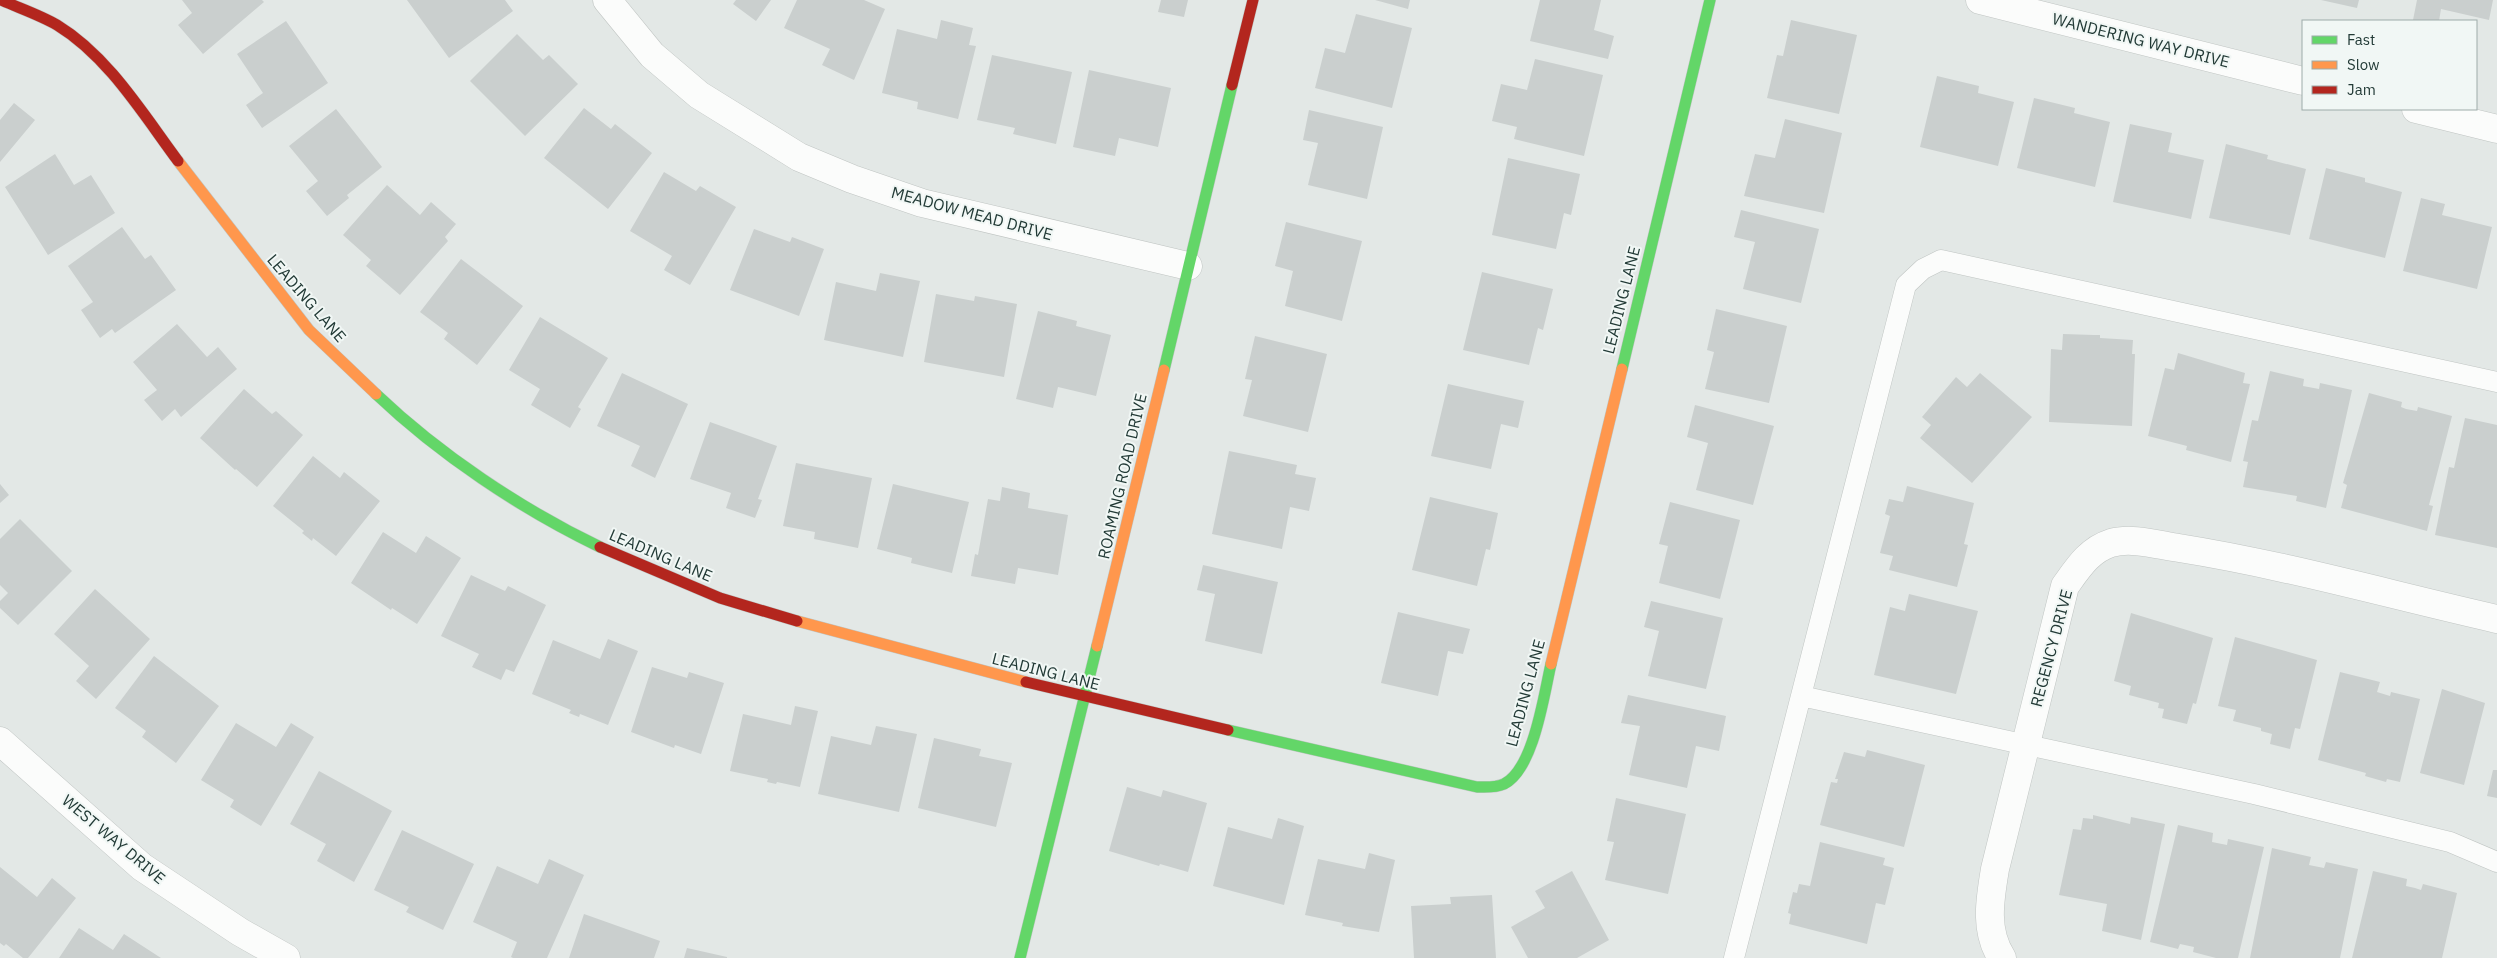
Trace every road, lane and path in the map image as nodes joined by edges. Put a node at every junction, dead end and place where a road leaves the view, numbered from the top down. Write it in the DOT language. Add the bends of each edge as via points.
graph roads {
  1 [pos="1,0"];
  2 [pos="607,0"];
  3 [pos="1253,0"];
  4 [pos="1710,0"];
  5 [pos="1980,0"];
  6 [pos="2302,81"];
  7 [pos="2420,110"];
  8 [pos="2497,129"];
  9 [pos="1188,266"];
  10 [pos="2497,382"];
  11 [pos="2497,619"];
  12 [pos="1800,696"];
  13 [pos="1086,698"];
  14 [pos="0,741"];
  15 [pos="2026,746"];
  16 [pos="2497,862"];
  17 [pos="2000,955"];
  18 [pos="286,958"];
  19 [pos="1020,958"];
  20 [pos="1734,958"];
  1 -- 13 [label="street, LEADING LANE" via="57,25 91,52 119,83 225,225 309,330 397,414 497,489 553,524 606,550 720,598 843,635"];
  2 -- 9 [label="street, MEADOW MEAD DRIVE" via="652,55 699,94 799,157 922,203"];
  3 -- 9 [label="street, ROAMING ROAD DRIVE"];
  4 -- 13 [label="street, LEADING LANE" via="1535,730 1517,772 1498,786 1477,787"];
  5 -- 6 [label="street, WANDERING WAY DRIVE"];
  7 -- 8 [label="street"];
  9 -- 13 [label="street, ROAMING ROAD DRIVE"];
  10 -- 12 [label="lane" via="1941,260 1923,269 1906,285"];
  11 -- 15 [label="street, REGENCY DRIVE" via="2227,556 2131,541 2112,543 2094,551 2084,560 2065,586"];
  12 -- 15 [label="lane"];
  12 -- 20 [label="lane"];
  13 -- 19 [label="street, ROAMING ROAD DRIVE"];
  14 -- 18 [label="street, WEST WAY DRIVE" via="142,867 240,932"];
  15 -- 16 [label="lane" via="2273,798 2450,842"];
  15 -- 17 [label="street, REGENCY DRIVE" via="1994,869 1988,908 1991,931"];
}
